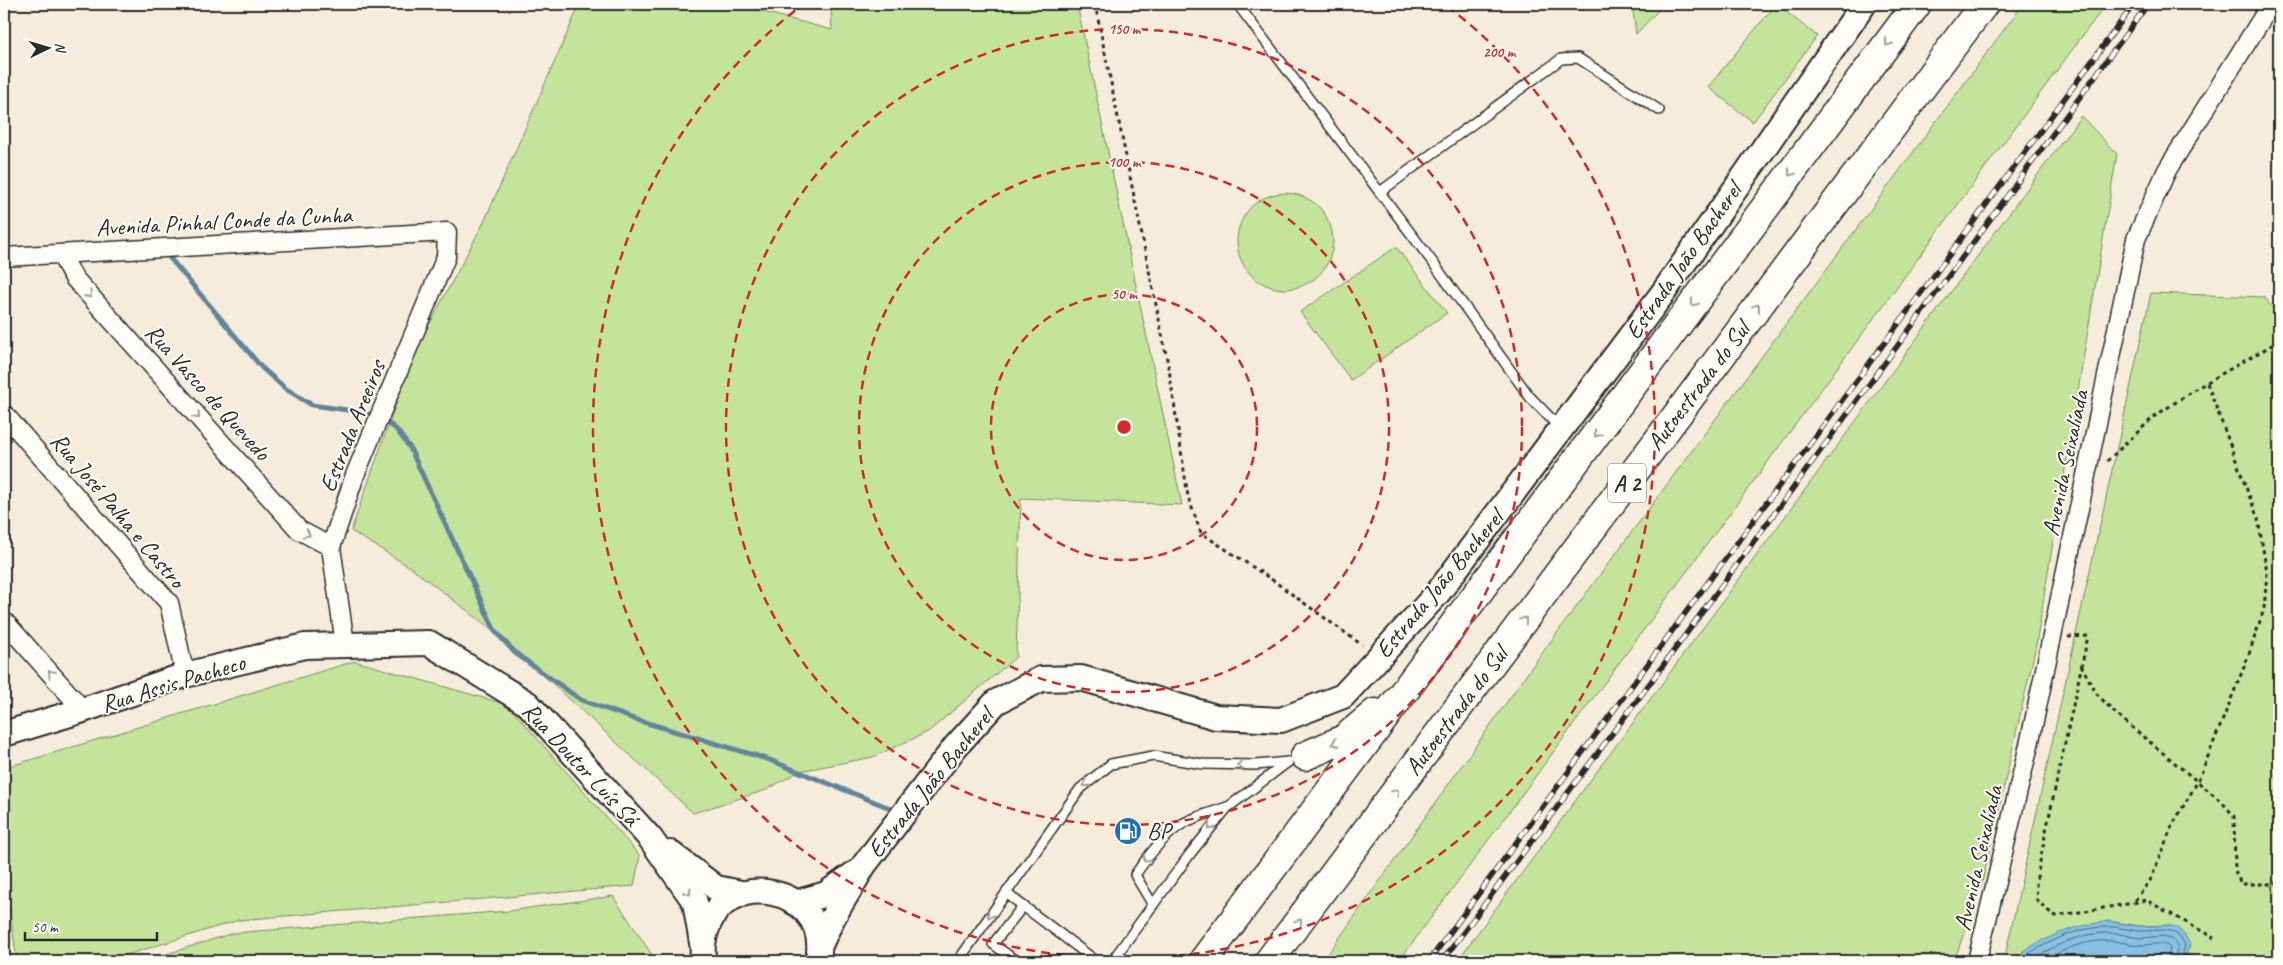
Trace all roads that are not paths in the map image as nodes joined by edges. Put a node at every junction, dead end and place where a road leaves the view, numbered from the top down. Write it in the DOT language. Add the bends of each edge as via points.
graph roads {
  1 [pos="1864,4"];
  2 [pos="1918,4"];
  3 [pos="1984,4"];
  4 [pos="2271,4"];
  5 [pos="1238,5"];
  6 [pos="1659,110"];
  7 [pos="1380,192"];
  8 [pos="447,232"];
  9 [pos="61,255"];
  10 [pos="4,257"];
  11 [pos="4,414"];
  12 [pos="1561,429"];
  13 [pos="331,547"];
  14 [pos="4,621"];
  15 [pos="345,644"];
  16 [pos="1435,651"];
  17 [pos="185,675"];
  18 [pos="83,710"];
  19 [pos="4,734"];
  20 [pos="1297,759"];
  21 [pos="1229,806"];
  22 [pos="650,838"];
  23 [pos="864,864"];
  24 [pos="741,893"];
  25 [pos="1006,893"];
  26 [pos="795,903"];
  27 [pos="1153,905"];
  28 [pos="1023,906"];
  29 [pos="703,952"];
  30 [pos="819,953"];
  31 [pos="958,961"];
  32 [pos="1016,961"];
  33 [pos="1096,961"];
  34 [pos="1112,961"];
  35 [pos="1203,961"];
  36 [pos="1269,961"];
  37 [pos="1976,961"];
  1 -- 12 [label="street, Estrada João Bacherel" via="1663,293"];
  2 -- 16 [label="highway, A 2, one-way"];
  36 -- 3 [label="highway, Autoestrada do Sul / A 2, one-way"];
  4 -- 37 [label="street, Avenida Seixalíada" via="2167,170 2136,240 2029,745"];
  5 -- 7 [label="lane"];
  6 -- 7 [label="lane" via="1578,58 1561,59"];
  7 -- 12 [label="lane" via="1529,396"];
  8 -- 9 [label="street, Avenida Pinhal Conde da Cunha"];
  8 -- 13 [label="street, Estrada Areeiros" via="446,257 356,475"];
  9 -- 10 [label="street, Avenida Pinhal Conde da Cunha"];
  9 -- 13 [label="street, Rua Vasco de Quevedo, one-way" via="74,278 299,530"];
  11 -- 17 [label="street, Rua José Palha e Castro" via="169,603"];
  12 -- 23 [label="street, Estrada João Bacherel" via="1436,594 1343,696 1281,720 1216,716 1081,678 1041,679 996,702 956,746"];
  13 -- 15 [label="street, Estrada Areeiros"];
  18 -- 14 [label="street, one-way"];
  15 -- 17 [label="street, Rua Assis Pacheco" via="305,646"];
  15 -- 22 [label="street, Rua Doutor Luís Sá" via="429,643 528,704"];
  16 -- 20 [label="highway, one-way" via="1379,709 1344,739"];
  16 -- 35 [label="highway, A 2"];
  17 -- 18 [label="street, Rua Assis Pacheco"];
  18 -- 19 [label="street, Rua Assis Pacheco"];
  20 -- 21 [label="lane"];
  20 -- 25 [label="lane, one-way" via="1255,765 1203,764 1153,756 1111,764 1080,789"];
  21 -- 27 [label="lane, one-way"];
  21 -- 27 [label="lane, one-way" via="1181,825 1158,844 1144,862 1135,875"];
  22 -- 24 [label="street" via="716,888"];
  22 -- 29 [label="street, one-way" via="695,902"];
  23 -- 26 [label="street, Estrada João Bacherel" via="844,883 826,894"];
  23 -- 30 [label="street, Estrada João Bacherel" via="833,917"];
  24 -- 26 [label="street" via="762,890 784,895"];
  24 -- 29 [label="street" via="721,905 708,922"];
  25 -- 28 [label="lane"];
  25 -- 31 [label="lane, one-way"];
  26 -- 30 [label="street" via="805,910 816,928"];
  27 -- 34 [label="lane"];
  28 -- 32 [label="lane" via="993,944"];
  28 -- 33 [label="lane"];
}
